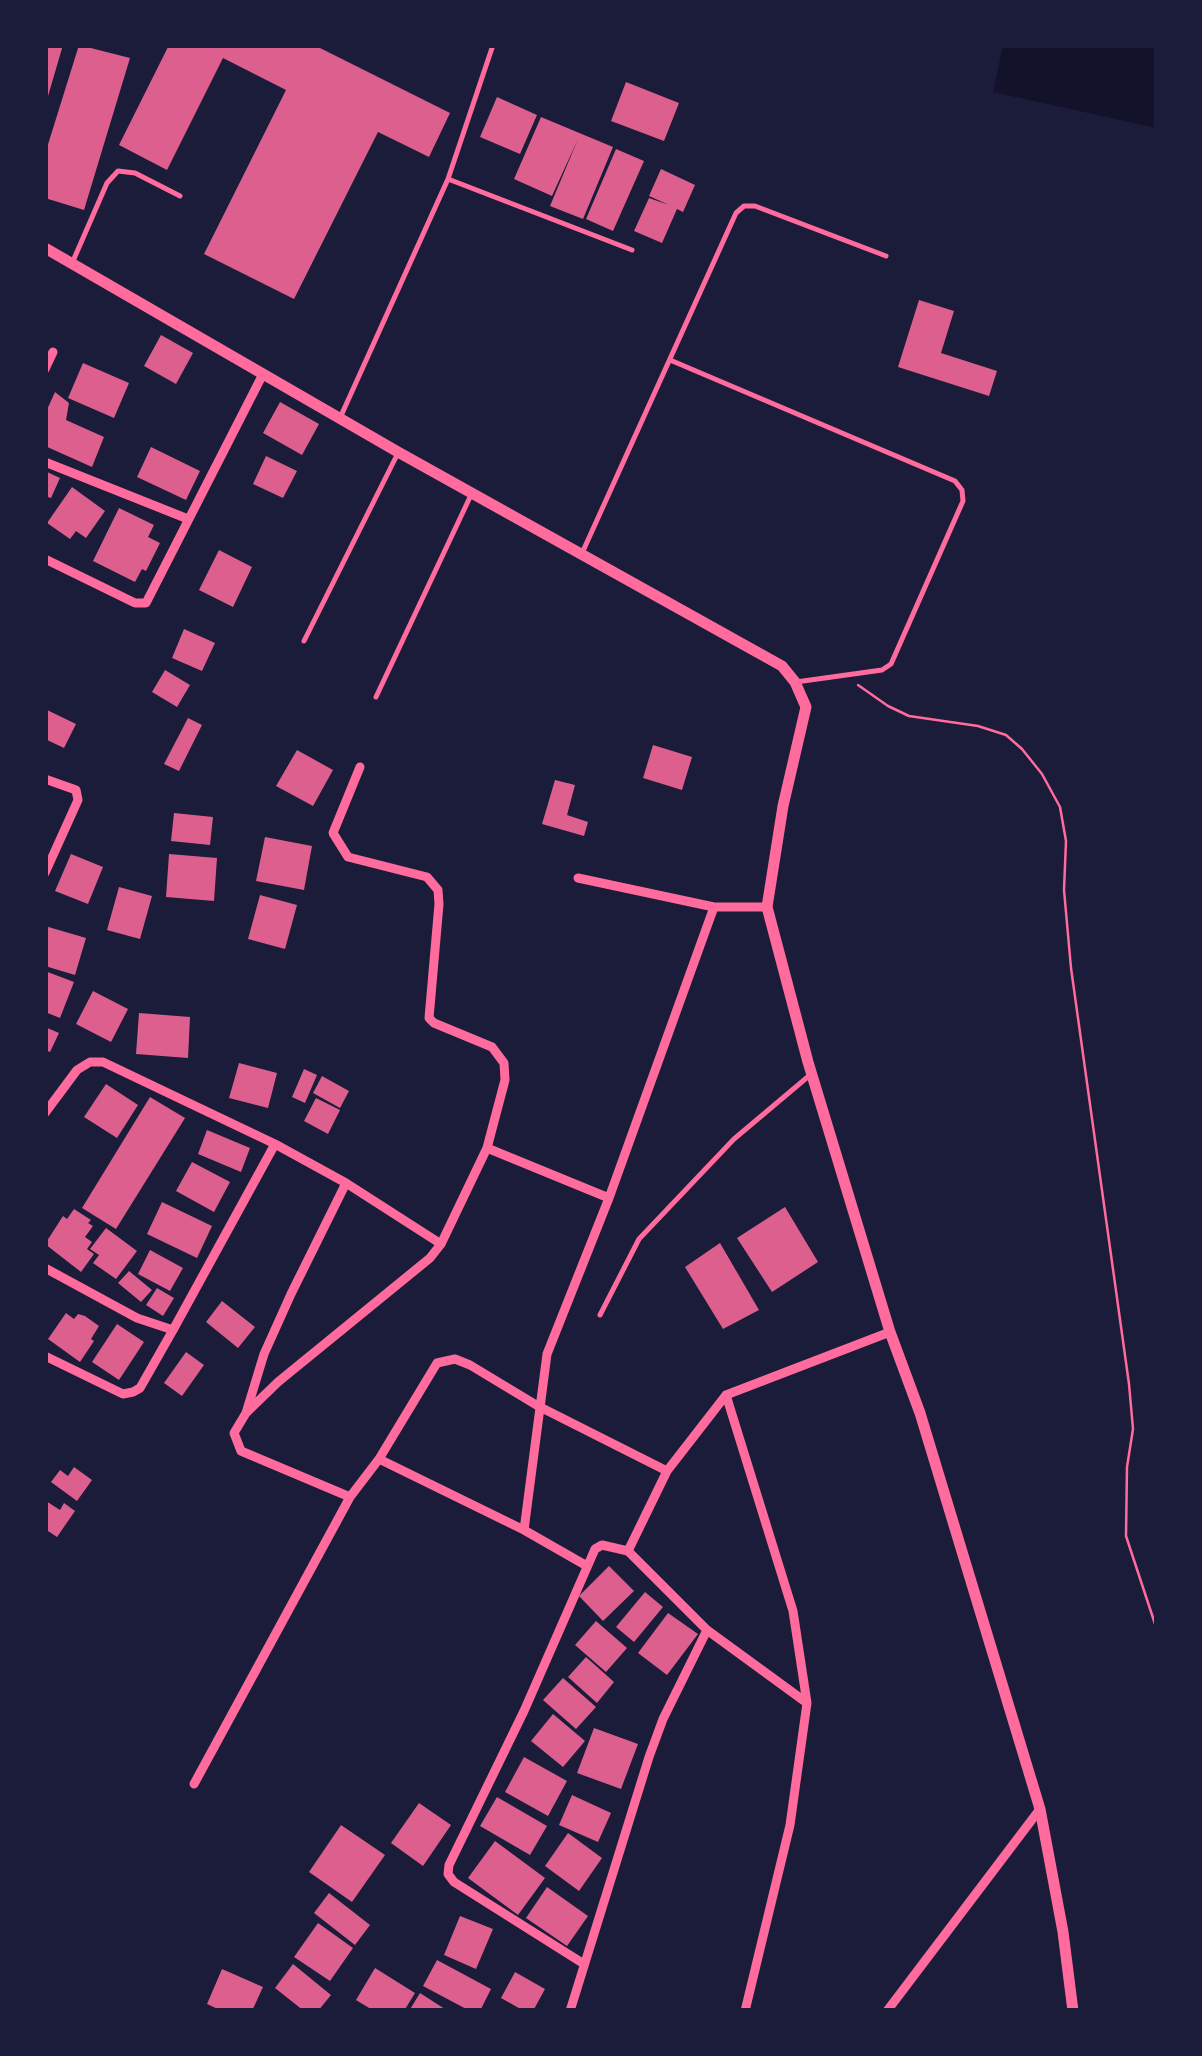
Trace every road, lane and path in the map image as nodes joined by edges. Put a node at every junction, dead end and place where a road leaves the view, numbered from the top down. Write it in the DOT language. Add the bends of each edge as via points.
graph roads {
  1 [pos="493,45"];
  2 [pos="448,179"];
  3 [pos="180,196"];
  4 [pos="45,248"];
  5 [pos="632,250"];
  6 [pos="886,256"];
  7 [pos="72,264"];
  8 [pos="52,352"];
  9 [pos="670,360"];
  10 [pos="45,369"];
  11 [pos="263,374"];
  12 [pos="340,418"];
  13 [pos="398,452"];
  14 [pos="45,462"];
  15 [pos="472,493"];
  16 [pos="188,519"];
  17 [pos="582,554"];
  18 [pos="45,559"];
  19 [pos="304,641"];
  20 [pos="845,676"];
  21 [pos="796,682"];
  22 [pos="376,696"];
  23 [pos="360,767"];
  24 [pos="45,779"];
  25 [pos="45,873"];
  26 [pos="578,878"];
  27 [pos="714,907"];
  28 [pos="767,907"];
  29 [pos="812,1073"];
  30 [pos="45,1113"];
  31 [pos="275,1144"];
  32 [pos="487,1148"];
  33 [pos="346,1183"];
  34 [pos="609,1198"];
  35 [pos="441,1244"];
  36 [pos="45,1268"];
  37 [pos="600,1315"];
  38 [pos="173,1330"];
  39 [pos="890,1332"];
  40 [pos="45,1356"];
  41 [pos="726,1395"];
  42 [pos="538,1406"];
  43 [pos="246,1414"];
  44 [pos="379,1460"];
  45 [pos="668,1471"];
  46 [pos="350,1497"];
  47 [pos="524,1530"];
  48 [pos="628,1551"];
  49 [pos="587,1566"];
  50 [pos="707,1630"];
  51 [pos="1157,1630"];
  52 [pos="807,1703"];
  53 [pos="194,1784"];
  54 [pos="1040,1810"];
  55 [pos="584,1964"];
  56 [pos="570,2011"];
  57 [pos="745,2011"];
  58 [pos="887,2011"];
  59 [pos="1073,2011"];
  1 -- 2 [label="lane"];
  2 -- 5 [label="lane"];
  2 -- 12 [label="lane"];
  3 -- 7 [label="lane" via="118,171"];
  4 -- 7 [label="street"];
  6 -- 9 [label="lane" via="744,206"];
  7 -- 11 [label="street"];
  8 -- 10 [label="street"];
  9 -- 17 [label="lane"];
  9 -- 20 [label="lane" via="962,490 891,664"];
  11 -- 12 [label="street"];
  11 -- 16 [label="street"];
  12 -- 13 [label="street"];
  13 -- 15 [label="street"];
  13 -- 19 [label="lane"];
  14 -- 16 [label="street"];
  15 -- 17 [label="street"];
  15 -- 22 [label="lane"];
  16 -- 18 [label="street" via="146,603"];
  17 -- 21 [label="street" via="782,666"];
  20 -- 21 [label="lane"];
  20 -- 51 [label="path" via="908,716 1006,735 1042,774 1060,807 1072,968 1129,1384 1126,1536"];
  21 -- 28 [label="street" via="806,707"];
  23 -- 32 [label="street" via="334,834 348,857 426,877 438,890 429,1018 492,1047 504,1063"];
  24 -- 25 [label="street" via="76,790 78,800"];
  26 -- 27 [label="street"];
  27 -- 28 [label="street"];
  27 -- 34 [label="street"];
  28 -- 29 [label="street"];
  29 -- 37 [label="lane" via="734,1139 648,1229"];
  29 -- 39 [label="street"];
  30 -- 31 [label="street" via="77,1070 102,1062"];
  31 -- 33 [label="street"];
  31 -- 38 [label="street"];
  32 -- 34 [label="street"];
  32 -- 35 [label="street"];
  33 -- 35 [label="street"];
  33 -- 43 [label="street" via="264,1354"];
  34 -- 42 [label="street" via="547,1354"];
  35 -- 43 [label="street"];
  36 -- 38 [label="street"];
  38 -- 40 [label="street" via="133,1392 122,1394"];
  39 -- 41 [label="street"];
  39 -- 54 [label="street"];
  41 -- 45 [label="street"];
  41 -- 52 [label="street" via="793,1611"];
  42 -- 44 [label="street" via="455,1359 437,1363"];
  42 -- 45 [label="street"];
  42 -- 47 [label="street"];
  43 -- 46 [label="street" via="234,1433 240,1451"];
  44 -- 46 [label="street"];
  44 -- 47 [label="street"];
  45 -- 48 [label="street"];
  46 -- 53 [label="street"];
  47 -- 49 [label="street"];
  48 -- 49 [label="street" via="597,1546"];
  48 -- 50 [label="street"];
  49 -- 55 [label="street" via="448,1874"];
  50 -- 52 [label="street"];
  50 -- 55 [label="street" via="648,1757"];
  52 -- 57 [label="street" via="790,1825"];
  54 -- 58 [label="street"];
  54 -- 59 [label="street"];
  55 -- 56 [label="street"];
}
